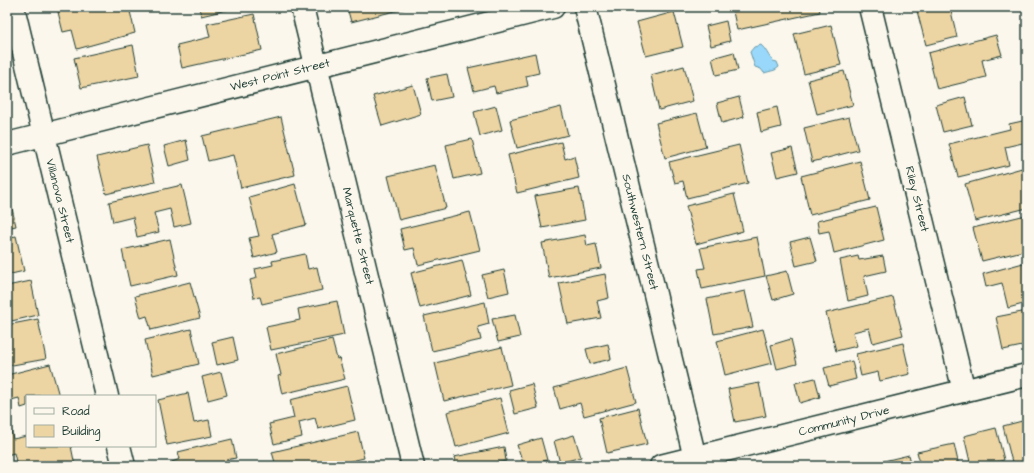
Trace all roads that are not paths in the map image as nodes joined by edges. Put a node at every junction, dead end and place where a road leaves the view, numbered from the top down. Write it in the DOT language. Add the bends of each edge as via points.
graph roads {
  1 [pos="13,7"];
  2 [pos="302,7"];
  3 [pos="553,7"];
  4 [pos="586,7"];
  5 [pos="870,7"];
  6 [pos="316,66"];
  7 [pos="44,134"];
  8 [pos="7,144"];
  9 [pos="1027,375"];
  10 [pos="964,391"];
  11 [pos="107,395"];
  12 [pos="119,447"];
  13 [pos="695,458"];
  14 [pos="124,466"];
  15 [pos="413,466"];
  16 [pos="661,466"];
  1 -- 7 [label="street, Villanova Street"];
  2 -- 6 [label="street, Marquette Street"];
  3 -- 6 [label="street, West Point Street"];
  4 -- 13 [label="street, Southwestern Street"];
  5 -- 10 [label="street, Riley Street"];
  6 -- 7 [label="street, West Point Street"];
  6 -- 15 [label="street, Marquette Street"];
  7 -- 8 [label="street, West Point Street"];
  7 -- 11 [label="street, Villanova Street"];
  9 -- 10 [label="street, Community Drive"];
  10 -- 13 [label="street, Community Drive"];
  12 -- 14 [label="street"];
  13 -- 16 [label="street, Community Drive"];
}
